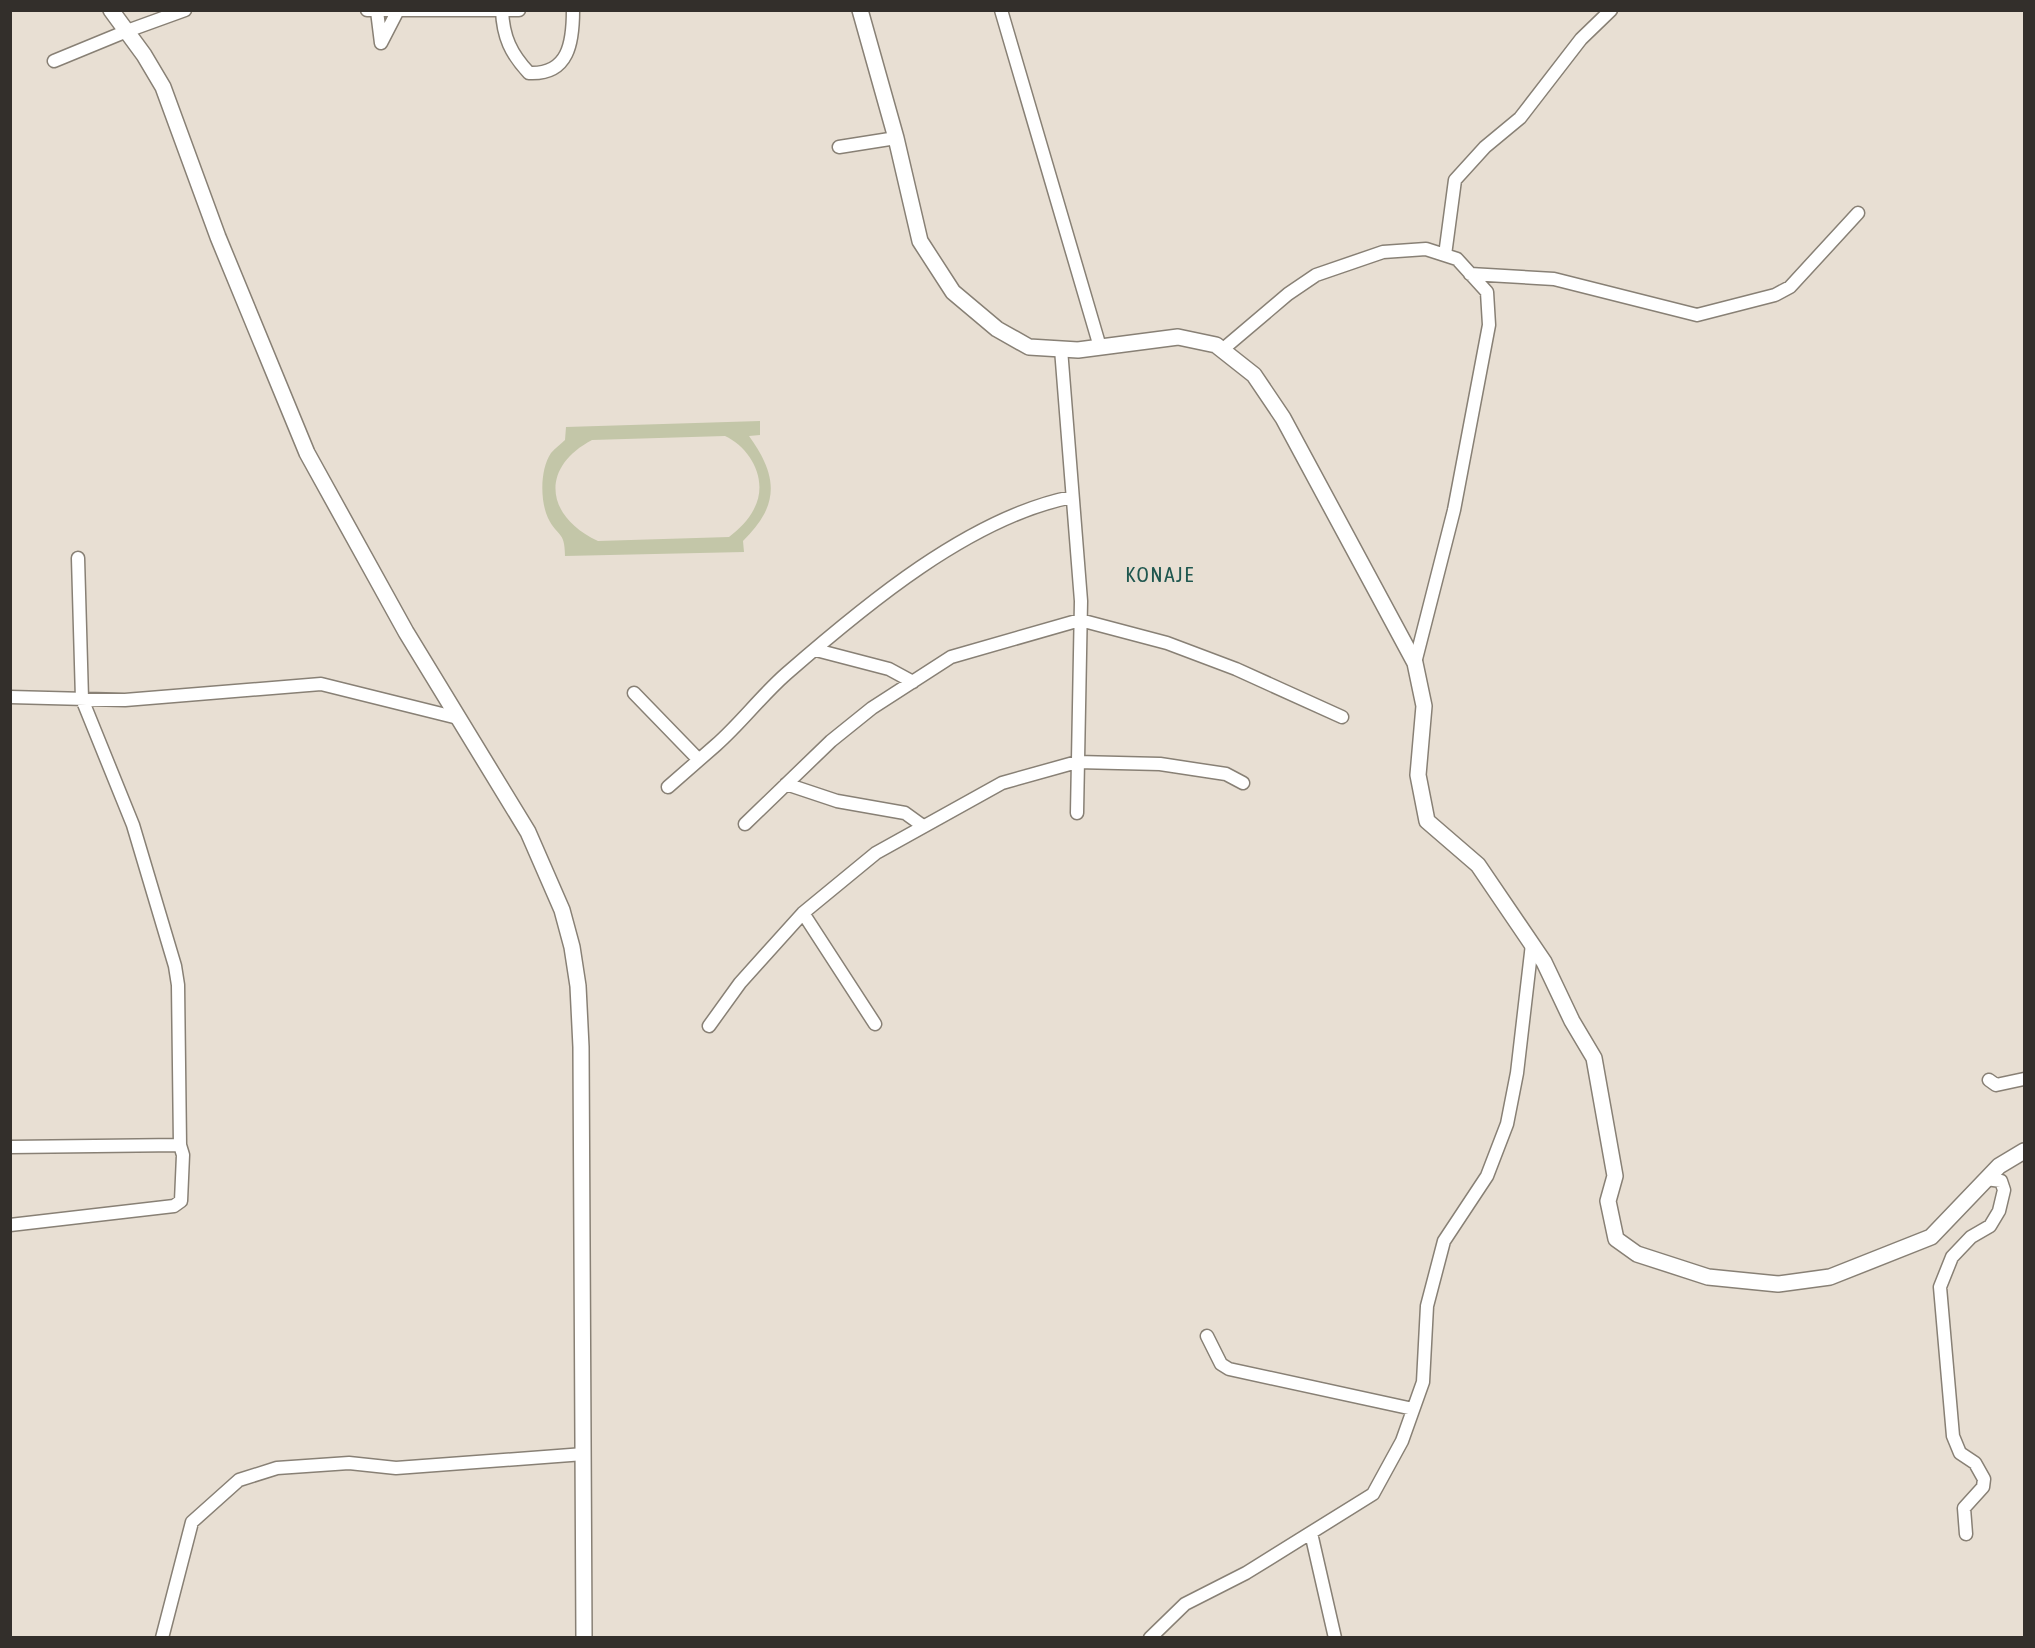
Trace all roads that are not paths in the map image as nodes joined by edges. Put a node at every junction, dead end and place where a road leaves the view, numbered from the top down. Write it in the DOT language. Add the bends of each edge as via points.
graph roads {
  1 [pos="185,10"];
  2 [pos="367,10"];
  3 [pos="519,10"];
  4 [pos="573,10"];
  5 [pos="860,10"];
  6 [pos="1001,10"];
  7 [pos="1611,10"];
  8 [pos="113,11"];
  9 [pos="377,11"];
  10 [pos="502,11"];
  11 [pos="397,12"];
  12 [pos="127,31"];
  13 [pos="54,61"];
  14 [pos="896,138"];
  15 [pos="838,147"];
  16 [pos="1858,213"];
  17 [pos="1445,255"];
  18 [pos="1470,274"];
  19 [pos="1100,347"];
  20 [pos="1061,349"];
  21 [pos="1222,350"];
  22 [pos="1072,497"];
  23 [pos="78,558"];
  24 [pos="1080,620"];
  25 [pos="816,650"];
  26 [pos="1415,663"];
  27 [pos="913,682"];
  28 [pos="634,693"];
  29 [pos="10,697"];
  30 [pos="82,699"];
  31 [pos="1342,717"];
  32 [pos="458,718"];
  33 [pos="698,759"];
  34 [pos="1077,762"];
  35 [pos="1243,783"];
  36 [pos="786,784"];
  37 [pos="668,787"];
  38 [pos="1077,813"];
  39 [pos="745,824"];
  40 [pos="923,826"];
  41 [pos="803,913"];
  42 [pos="1532,944"];
  43 [pos="875,1024"];
  44 [pos="709,1026"];
  45 [pos="2025,1078"];
  46 [pos="1989,1080"];
  47 [pos="180,1145"];
  48 [pos="10,1147"];
  49 [pos="2025,1152"];
  50 [pos="1986,1179"];
  51 [pos="10,1226"];
  52 [pos="1207,1336"];
  53 [pos="1413,1409"];
  54 [pos="584,1454"];
  55 [pos="1311,1533"];
  56 [pos="1966,1534"];
  57 [pos="162,1638"];
  58 [pos="584,1638"];
  59 [pos="1150,1638"];
  60 [pos="1335,1638"];
  1 -- 12 [label="street"];
  2 -- 9 [label="street"];
  3 -- 10 [label="street"];
  4 -- 10 [label="street" via="567,52 551,72 539,74 529,73 510,48 502,30"];
  5 -- 14 [label="main road"];
  6 -- 19 [label="street"];
  7 -- 17 [label="street" via="1581,39 1520,118 1485,147 1455,180"];
  8 -- 12 [label="main road"];
  9 -- 11 [label="street"];
  9 -- 11 [label="street" via="381,43"];
  10 -- 11 [label="street"];
  12 -- 13 [label="street"];
  12 -- 32 [label="main road" via="163,87 218,237 307,453"];
  14 -- 15 [label="street"];
  14 -- 20 [label="main road" via="920,241 953,292 997,329 1029,347"];
  16 -- 18 [label="street" via="1790,287 1775,295 1697,315 1554,279"];
  17 -- 18 [label="street" via="1456,259"];
  17 -- 21 [label="street" via="1426,249 1383,252 1316,275"];
  18 -- 26 [label="street" via="1487,292 1489,325 1454,510"];
  19 -- 20 [label="main road"];
  19 -- 21 [label="main road" via="1178,337 1216,345"];
  20 -- 22 [label="street"];
  21 -- 26 [label="main road" via="1254,375 1283,418"];
  22 -- 24 [label="street"];
  22 -- 25 [label="street" via="1040,503 960,541"];
  23 -- 30 [label="street"];
  24 -- 27 [label="street" via="951,657"];
  24 -- 31 [label="street" via="1236,669"];
  24 -- 34 [label="street"];
  25 -- 27 [label="street" via="889,669"];
  25 -- 33 [label="street"];
  26 -- 42 [label="main road" via="1424,706 1418,775 1427,821 1478,865"];
  27 -- 36 [label="street" via="839,734"];
  28 -- 33 [label="street"];
  29 -- 30 [label="street"];
  30 -- 32 [label="street" via="125,700 321,684"];
  30 -- 47 [label="street" via="133,825 175,966"];
  32 -- 54 [label="main road" via="528,832 562,910 572,947 581,1047"];
  33 -- 37 [label="street"];
  34 -- 35 [label="street" via="1160,764 1226,774"];
  34 -- 38 [label="street"];
  34 -- 40 [label="street" via="1002,783"];
  36 -- 39 [label="street"];
  36 -- 40 [label="street" via="837,801 905,813"];
  40 -- 41 [label="street" via="876,853"];
  41 -- 43 [label="street"];
  41 -- 44 [label="street" via="740,982"];
  42 -- 50 [label="main road" via="1594,1058 1615,1176 1608,1201 1611,1218 1616,1239 1637,1254 1708,1277 1778,1284 1830,1277 1931,1237"];
  42 -- 53 [label="street" via="1507,1124 1487,1176 1444,1241 1427,1306 1423,1382"];
  45 -- 46 [label="street" via="1996,1085"];
  47 -- 48 [label="street"];
  47 -- 51 [label="street" via="181,1201 174,1206"];
  49 -- 50 [label="main road" via="1999,1166"];
  50 -- 56 [label="street" via="2001,1181 2004,1190 1999,1211 1989,1226 1971,1237 1952,1257 1940,1287 1953,1436 1960,1453 1975,1463 1984,1479 1983,1488 1964,1508"];
  52 -- 53 [label="street" via="1221,1364 1229,1368"];
  53 -- 55 [label="street" via="1402,1441 1373,1494"];
  54 -- 57 [label="street" via="396,1468 349,1463 277,1468 239,1480 192,1522"];
  54 -- 58 [label="main road"];
  55 -- 59 [label="street" via="1185,1604"];
  55 -- 60 [label="street"];
}
